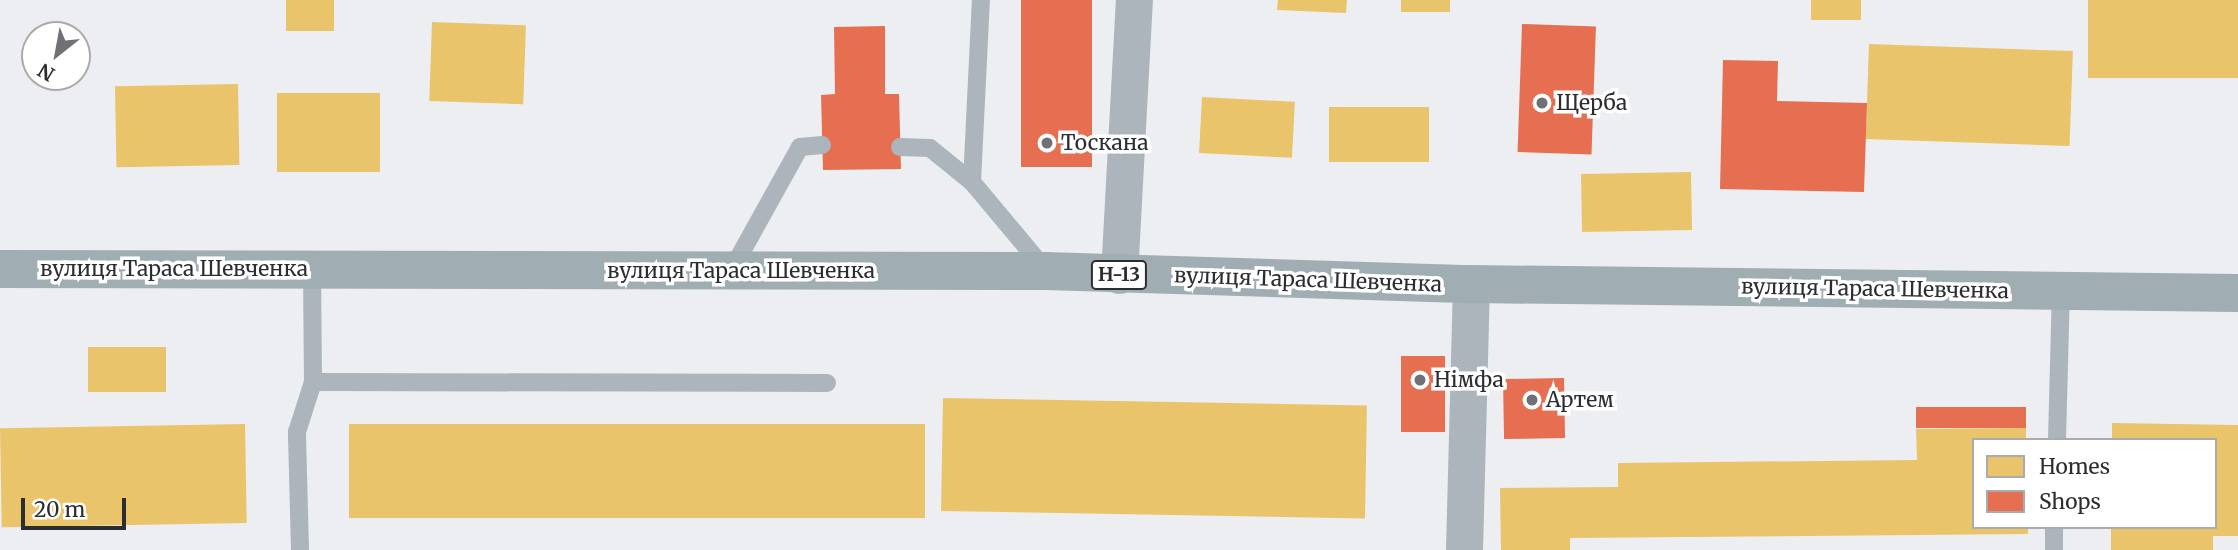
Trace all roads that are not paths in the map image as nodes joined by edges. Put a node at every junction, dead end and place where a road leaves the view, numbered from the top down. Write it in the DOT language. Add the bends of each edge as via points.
graph roads {
  1 [pos="981,0"];
  2 [pos="1134,0"];
  3 [pos="822,145"];
  4 [pos="900,147"];
  5 [pos="971,182"];
  6 [pos="0,269"];
  7 [pos="312,270"];
  8 [pos="731,271"];
  9 [pos="1046,271"];
  10 [pos="1119,275"];
  11 [pos="1472,284"];
  12 [pos="2061,291"];
  13 [pos="2238,293"];
  14 [pos="313,382"];
  15 [pos="827,383"];
  16 [pos="2057,438"];
  17 [pos="2054,529"];
  18 [pos="2051,549"];
  19 [pos="300,550"];
  20 [pos="1464,550"];
  1 -- 5 [label="lane"];
  2 -- 10 [label="street"];
  3 -- 8 [label="lane" via="800,147"];
  4 -- 5 [label="lane" via="930,148"];
  5 -- 9 [label="lane"];
  6 -- 7 [label="main road, вулиця Тараса Шевченка / Н-13"];
  7 -- 8 [label="main road, вулиця Тараса Шевченка / Н-13"];
  7 -- 14 [label="lane"];
  8 -- 9 [label="main road, вулиця Тараса Шевченка / Н-13"];
  9 -- 10 [label="main road, вулиця Тараса Шевченка / Н-13"];
  10 -- 11 [label="main road, вулиця Тараса Шевченка / Н-13"];
  11 -- 12 [label="main road, вулиця Тараса Шевченка / Н-13"];
  11 -- 20 [label="street"];
  12 -- 13 [label="main road, вулиця Тараса Шевченка / Н-13"];
  12 -- 16 [label="lane"];
  14 -- 15 [label="lane"];
  14 -- 19 [label="lane" via="297,432"];
  17 -- 18 [label="lane"];
}
